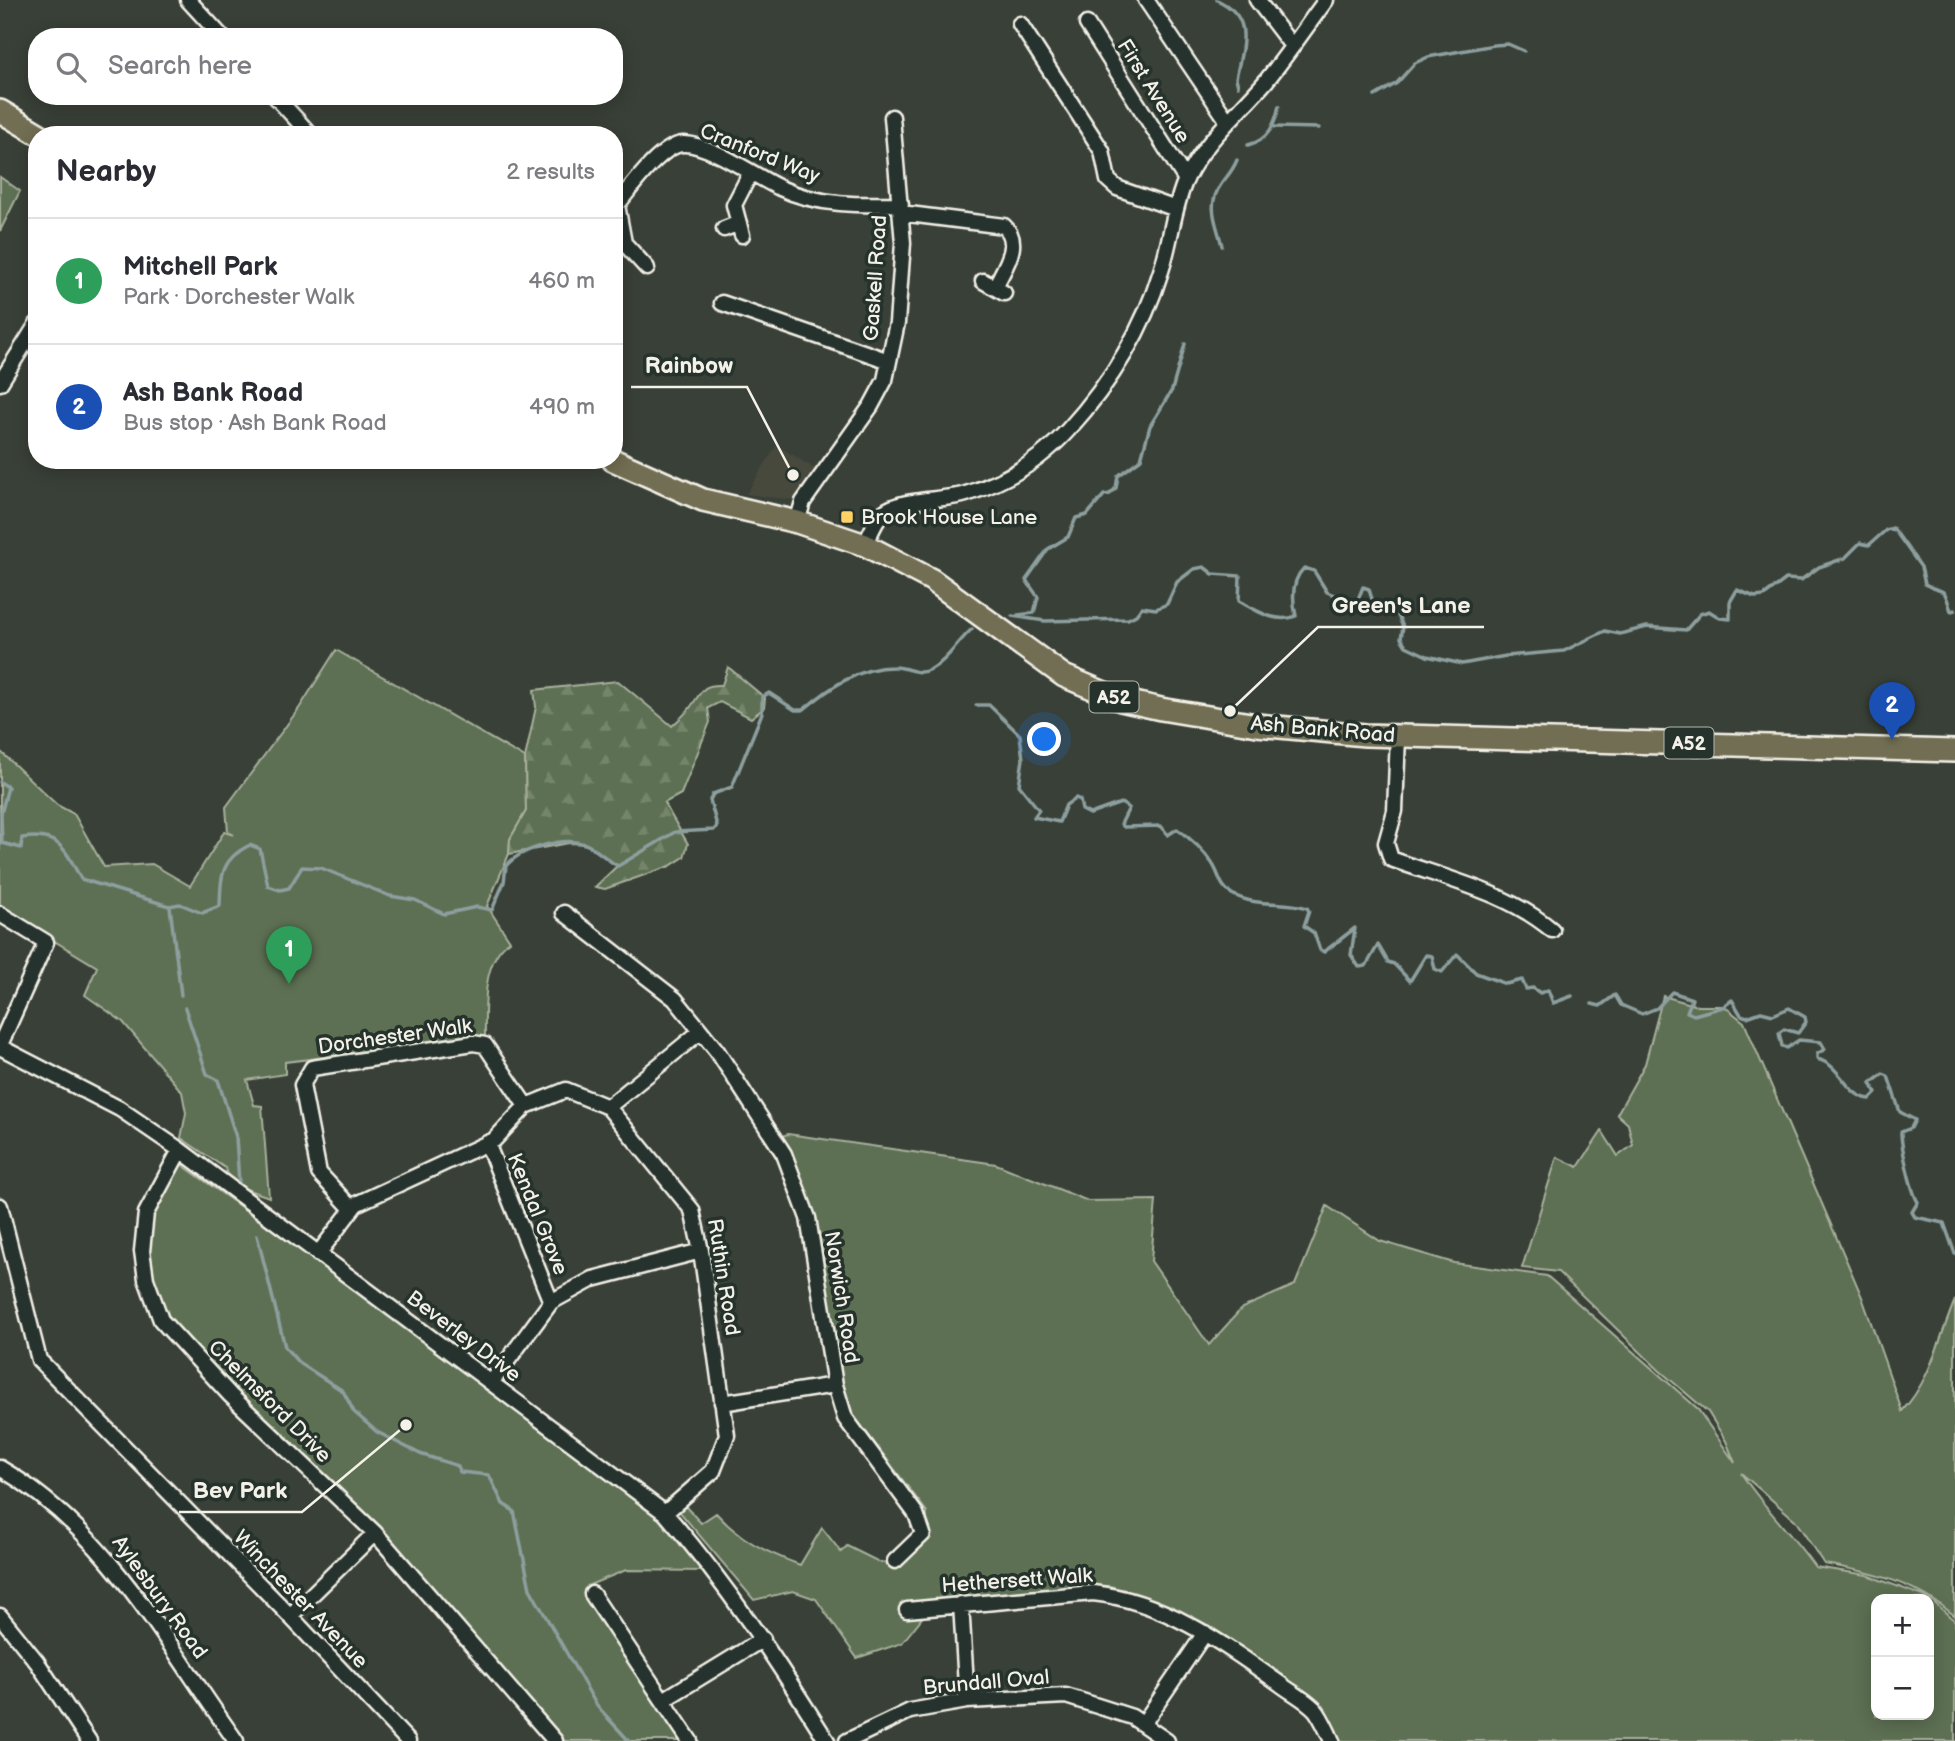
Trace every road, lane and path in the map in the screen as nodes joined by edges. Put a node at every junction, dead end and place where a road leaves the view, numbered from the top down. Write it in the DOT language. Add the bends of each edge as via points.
graph roads {
  1 [pos="188,0"];
  2 [pos="1146,0"];
  3 [pos="1257,0"];
  4 [pos="1326,0"];
  5 [pos="1020,24"];
  6 [pos="1087,24"];
  7 [pos="214,28"];
  8 [pos="1292,46"];
  9 [pos="283,105"];
  10 [pos="0,111"];
  11 [pos="892,117"];
  12 [pos="1227,120"];
  13 [pos="302,126"];
  14 [pos="28,128"];
  15 [pos="751,172"];
  16 [pos="1186,180"];
  17 [pos="623,198"];
  18 [pos="901,209"];
  19 [pos="1176,209"];
  20 [pos="724,229"];
  21 [pos="623,238"];
  22 [pos="647,268"];
  23 [pos="994,287"];
  24 [pos="722,303"];
  25 [pos="28,338"];
  26 [pos="889,361"];
  27 [pos="2,377"];
  28 [pos="623,464"];
  29 [pos="797,522"];
  30 [pos="865,545"];
  31 [pos="1398,736"];
  32 [pos="1955,751"];
  33 [pos="564,913"];
  34 [pos="0,914"];
  35 [pos="1552,930"];
  36 [pos="701,1031"];
  37 [pos="0,1046"];
  38 [pos="526,1105"];
  39 [pos="608,1107"];
  40 [pos="487,1143"];
  41 [pos="180,1150"];
  42 [pos="0,1206"];
  43 [pos="352,1209"];
  44 [pos="701,1251"];
  45 [pos="318,1254"];
  46 [pos="551,1302"];
  47 [pos="491,1383"];
  48 [pos="835,1385"];
  49 [pos="722,1404"];
  50 [pos="0,1468"];
  51 [pos="665,1513"];
  52 [pos="375,1533"];
  53 [pos="895,1561"];
  54 [pos="592,1594"];
  55 [pos="961,1604"];
  56 [pos="907,1610"];
  57 [pos="0,1616"];
  58 [pos="290,1616"];
  59 [pos="1205,1633"];
  60 [pos="763,1639"];
  61 [pos="665,1699"];
  62 [pos="967,1701"];
  63 [pos="1143,1724"];
  64 [pos="89,1741"];
  65 [pos="236,1741"];
  66 [pos="408,1741"];
  67 [pos="555,1741"];
  68 [pos="690,1741"];
  69 [pos="827,1741"];
  70 [pos="847,1741"];
  71 [pos="1167,1741"];
  72 [pos="1332,1741"];
  1 -- 7 [label="street"];
  2 -- 12 [label="street"];
  3 -- 8 [label="street"];
  4 -- 8 [label="street"];
  5 -- 19 [label="street" via="1102,151 1108,180 1117,188"];
  6 -- 16 [label="street, First Avenue"];
  8 -- 12 [label="street"];
  9 -- 13 [label="street"];
  10 -- 14 [label="highway"];
  11 -- 18 [label="street, Gaskell Road" via="888,137"];
  12 -- 16 [label="street"];
  15 -- 17 [label="street, Cranford Way" via="712,152 683,144 666,151"];
  15 -- 18 [label="street, Cranford Way" via="782,189 827,202"];
  15 -- 20 [label="street" via="734,205 740,229"];
  16 -- 19 [label="street"];
  18 -- 23 [label="street, Cranford Way" via="1003,226 1014,244"];
  18 -- 26 [label="street, Gaskell Road" via="897,323"];
  19 -- 30 [label="street" via="1162,270 1137,332 1117,367 1067,431 1035,462 1013,475 965,495 890,509 877,520"];
  21 -- 22 [label="street, Cranford Way"];
  24 -- 26 [label="street"];
  25 -- 27 [label="street"];
  26 -- 29 [label="street, Gaskell Road" via="871,406 803,502"];
  28 -- 29 [label="highway, Ash Bank Road / A52" via="703,500"];
  29 -- 30 [label="highway, Ash Bank Road / A52"];
  30 -- 31 [label="highway, Ash Bank Road / A52" via="932,580 1028,652 1090,689 1150,707 1228,721"];
  31 -- 32 [label="highway, Ash Bank Road / A52"];
  31 -- 35 [label="street" via="1395,811 1386,844 1391,859 1508,900"];
  33 -- 36 [label="street, Norwich Road" via="674,999"];
  34 -- 37 [label="street" via="46,942"];
  36 -- 39 [label="street"];
  36 -- 48 [label="street, Norwich Road" via="784,1154 798,1184 808,1218"];
  37 -- 41 [label="street, Beverley Drive" via="120,1109"];
  38 -- 39 [label="street, Ruthin Road" via="566,1090"];
  38 -- 40 [label="street, Ruthin Road"];
  38 -- 43 [label="street, Dorchester Walk" via="485,1045 473,1043 312,1068 302,1086 319,1173"];
  39 -- 44 [label="street, Ruthin Road" via="692,1210"];
  40 -- 43 [label="street, Ruthin Road" via="396,1183"];
  40 -- 46 [label="street, Kendal Grove"];
  41 -- 45 [label="street, Beverley Drive"];
  41 -- 52 [label="street, Chelmsford Drive" via="146,1213 142,1251 146,1279 161,1320 230,1395"];
  42 -- 58 [label="street, Winchester Avenue" via="39,1360"];
  43 -- 45 [label="street, Ruthin Road"];
  44 -- 46 [label="street" via="593,1279"];
  44 -- 49 [label="street, Ruthin Road"];
  45 -- 47 [label="street, Beverley Drive"];
  46 -- 47 [label="street"];
  47 -- 51 [label="street, Beverley Drive"];
  48 -- 49 [label="street"];
  48 -- 53 [label="street, Norwich Road" via="845,1418 916,1514 923,1534"];
  49 -- 51 [label="street, Ruthin Road" via="727,1435 713,1471"];
  50 -- 65 [label="street, Aylesbury Road" via="93,1540 141,1600"];
  51 -- 60 [label="street, Beverley Drive" via="710,1565"];
  52 -- 58 [label="street"];
  52 -- 67 [label="street, Chelmsford Drive"];
  54 -- 61 [label="street"];
  55 -- 56 [label="street, Hethersett Walk"];
  55 -- 59 [label="street, Hethersett Walk" via="1093,1593 1167,1612"];
  55 -- 62 [label="street"];
  57 -- 64 [label="street"];
  58 -- 66 [label="street, Winchester Avenue"];
  59 -- 63 [label="street"];
  59 -- 72 [label="street, Hethersett Walk" via="1316,1710"];
  60 -- 61 [label="street"];
  60 -- 69 [label="street, Beverley Drive"];
  61 -- 68 [label="street"];
  62 -- 63 [label="street, Brundall Oval" via="1066,1696"];
  62 -- 70 [label="street, Brundall Oval" via="910,1711"];
  63 -- 71 [label="street, Brundall Oval"];
}
